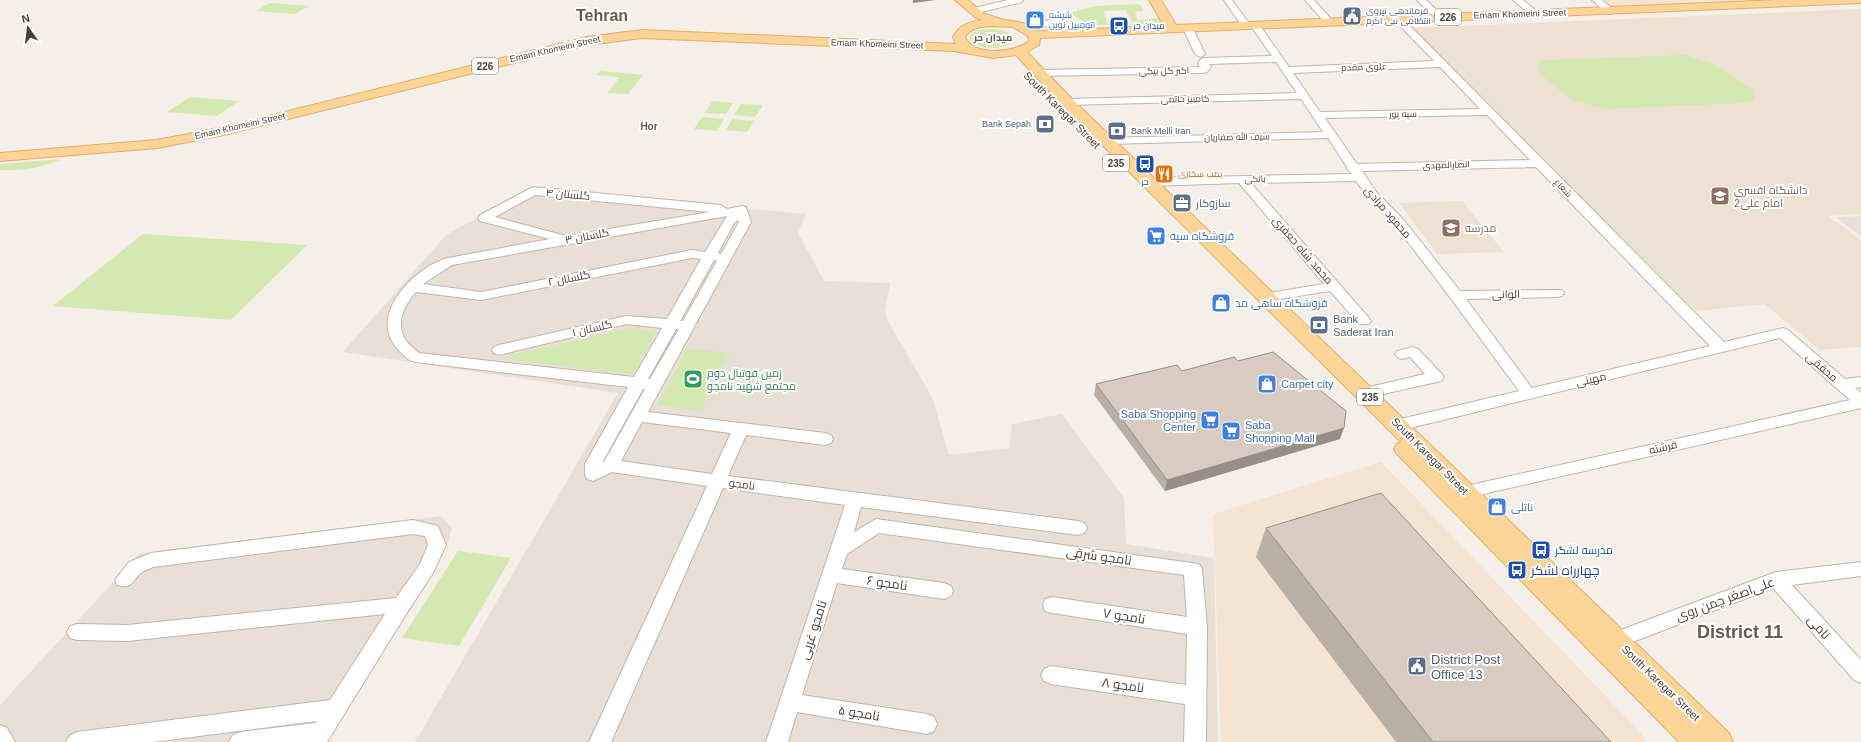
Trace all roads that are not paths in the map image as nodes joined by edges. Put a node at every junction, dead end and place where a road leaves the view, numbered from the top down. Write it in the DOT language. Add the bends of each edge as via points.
graph roads {
  1 [pos="948,0"];
  2 [pos="961,0"];
  3 [pos="1019,0"];
  4 [pos="1155,0"];
  5 [pos="1228,0"];
  6 [pos="1309,0"];
  7 [pos="1421,0"];
  8 [pos="1517,0"];
  9 [pos="1596,0"];
  10 [pos="1861,0"];
  11 [pos="1610,11"];
  12 [pos="973,12"];
  13 [pos="1535,14"];
  14 [pos="1060,15"];
  15 [pos="1440,18"];
  16 [pos="997,22"];
  17 [pos="1329,22"];
  18 [pos="1250,26"];
  19 [pos="1406,27"];
  20 [pos="1188,28"];
  21 [pos="1172,29"];
  22 [pos="964,30"];
  23 [pos="1030,31"];
  24 [pos="976,51"];
  25 [pos="1012,53"];
  26 [pos="1200,54"];
  27 [pos="1278,59"];
  28 [pos="1442,64"];
  29 [pos="1285,70"];
  30 [pos="447,71"];
  31 [pos="1039,73"];
  32 [pos="1303,96"];
  33 [pos="1067,102"];
  34 [pos="1490,112"];
  35 [pos="1316,115"];
  36 [pos="1330,135"];
  37 [pos="1102,142"];
  38 [pos="115,144"];
  39 [pos="0,148"];
  40 [pos="0,157"];
  41 [pos="1539,163"];
  42 [pos="1356,172"];
  43 [pos="1242,180"];
  44 [pos="1150,182"];
  45 [pos="742,210"];
  46 [pos="566,240"];
  47 [pos="709,256"];
  48 [pos="725,257"];
  49 [pos="1334,286"];
  50 [pos="412,288"];
  51 [pos="1557,293"];
  52 [pos="1456,295"];
  53 [pos="1267,297"];
  54 [pos="1364,321"];
  55 [pos="671,324"];
  56 [pos="688,326"];
  57 [pos="1783,333"];
  58 [pos="1721,348"];
  59 [pos="499,350"];
  60 [pos="1402,354"];
  61 [pos="1861,382"];
  62 [pos="638,383"];
  63 [pos="1841,384"];
  64 [pos="655,385"];
  65 [pos="1366,393"];
  66 [pos="1529,394"];
  67 [pos="1861,402"];
  68 [pos="637,416"];
  69 [pos="1398,425"];
  70 [pos="741,429"];
  71 [pos="825,439"];
  72 [pos="610,466"];
  73 [pos="718,481"];
  74 [pos="1466,492"];
  75 [pos="852,509"];
  76 [pos="1078,528"];
  77 [pos="839,550"];
  78 [pos="1861,569"];
  79 [pos="831,575"];
  80 [pos="1776,579"];
  81 [pos="124,580"];
  82 [pos="944,591"];
  83 [pos="401,605"];
  84 [pos="1052,605"];
  85 [pos="1197,627"];
  86 [pos="77,632"];
  87 [pos="1617,640"];
  88 [pos="1861,674"];
  89 [pos="1050,675"];
  90 [pos="1196,696"];
  91 [pos="790,702"];
  92 [pos="336,709"];
  93 [pos="927,724"];
  94 [pos="0,735"];
  95 [pos="318,737"];
  96 [pos="4,742"];
  97 [pos="77,742"];
  98 [pos="240,742"];
  99 [pos="600,742"];
  100 [pos="777,742"];
  101 [pos="1195,742"];
  102 [pos="1697,742"];
  103 [pos="1720,742"];
  1 -- 22 [label="main road" via="970,22"];
  2 -- 12 [label="main road"];
  3 -- 12 [label="street"];
  4 -- 21 [label="main road"];
  5 -- 18 [label="street, محمود مرادی"];
  6 -- 17 [label="street"];
  7 -- 15 [label="street"];
  8 -- 13 [label="street"];
  9 -- 11 [label="street"];
  10 -- 11 [label="main road, Emam Khomeini Street / 226"];
  11 -- 13 [label="main road, Emam Khomeini Street / 226"];
  12 -- 16 [label="main road"];
  13 -- 15 [label="main road, Emam Khomeini Street / 226"];
  14 -- 23 [label="street" via="1059,23 1039,24"];
  15 -- 17 [label="main road, Emam Khomeini Street / 226"];
  16 -- 22 [label="main road, Emam Khomeini Street"];
  16 -- 23 [label="main road, Emam Khomeini Street" via="1013,24"];
  17 -- 18 [label="main road, Emam Khomeini Street / 226"];
  18 -- 20 [label="main road, Emam Khomeini Street / 226"];
  18 -- 27 [label="street, محمود مرادی"];
  19 -- 28 [label="street, شعاع"];
  20 -- 21 [label="main road, Emam Khomeini Street / 226"];
  20 -- 26 [label="street"];
  21 -- 23 [label="main road, Emam Khomeini Street / 226"];
  22 -- 24 [label="main road" via="959,39 962,45"];
  22 -- 30 [label="main road, Emam Khomeini Street / 226" via="930,40 630,27 582,33"];
  23 -- 25 [label="main road" via="1036,40 1034,44"];
  24 -- 25 [label="main road, Emam Khomeini Street" via="993,54"];
  24 -- 30 [label="main road, Emam Khomeini Street / 226" via="954,47 642,34 586,40"];
  25 -- 31 [label="main road, South Karegar Street / 235"];
  25 -- 37 [label="main road, South Karegar Street / 235"];
  27 -- 29 [label="street, محمود مرادی"];
  27 -- 31 [label="street, اکبر گل بیگی" via="1204,61 1206,68 1203,70"];
  28 -- 29 [label="street, علوی مقدم"];
  28 -- 34 [label="street, شعاع"];
  29 -- 32 [label="street, محمود مرادی"];
  30 -- 38 [label="main road, Emam Khomeini Street / 226" via="224,131 157,144"];
  31 -- 33 [label="main road, South Karegar Street / 235"];
  32 -- 33 [label="street, کامبیز حاتمی"];
  32 -- 35 [label="street, محمود مرادی"];
  33 -- 37 [label="main road, South Karegar Street / 235"];
  34 -- 35 [label="street, سپه پور"];
  34 -- 41 [label="street, شعاع"];
  35 -- 36 [label="street, محمود مرادی"];
  36 -- 37 [label="street, سیف الله صفاریان"];
  36 -- 42 [label="street, محمود مرادی"];
  37 -- 44 [label="main road, South Karegar Street / 235"];
  37 -- 102 [label="main road, South Karegar Street / 235"];
  38 -- 39 [label="main road, Emam Khomeini Street / 226"];
  38 -- 40 [label="main road, Emam Khomeini Street / 226"];
  41 -- 42 [label="street, انصارالمهدی"];
  41 -- 58 [label="street, شعاع"];
  42 -- 43 [label="street, بانکی"];
  42 -- 52 [label="street, محمود مرادی"];
  43 -- 44 [label="street, بانکی"];
  43 -- 49 [label="street, محمد شاه جعفری"];
  44 -- 53 [label="main road, South Karegar Street / 235"];
  45 -- 46 [label="street, گلستان ۳"];
  45 -- 46 [label="street, گلستان ۴" via="533,191 484,218"];
  45 -- 47 [label="street" via="729,221"];
  45 -- 48 [label="street" via="745,222"];
  46 -- 50 [label="street, گلستان ۳" via="448,262 434,268"];
  47 -- 48 [label="street, گلستان ۲"];
  47 -- 50 [label="street, گلستان ۲" via="692,254 481,296"];
  47 -- 55 [label="street"];
  48 -- 56 [label="street"];
  49 -- 53 [label="street"];
  49 -- 54 [label="street, محمد شاه جعفری"];
  50 -- 62 [label="street" via="397,310 394,322 395,334 401,344 415,357"];
  51 -- 52 [label="street, الوانی"];
  52 -- 66 [label="street, محمود مرادی"];
  53 -- 65 [label="main road, South Karegar Street / 235"];
  55 -- 56 [label="street, گلستان ۱"];
  55 -- 59 [label="street, گلستان ۱" via="626,320"];
  55 -- 62 [label="street"];
  56 -- 64 [label="street"];
  57 -- 58 [label="street, مهینی"];
  57 -- 63 [label="street, محققی"];
  58 -- 66 [label="street, مهینی"];
  60 -- 65 [label="street" via="1413,352 1436,378"];
  61 -- 63 [label="street"];
  62 -- 64 [label="street"];
  62 -- 72 [label="street" via="593,464 593,475"];
  63 -- 67 [label="street, محققی"];
  64 -- 68 [label="street"];
  65 -- 69 [label="main road, South Karegar Street / 235"];
  66 -- 69 [label="street, مهینی"];
  67 -- 74 [label="street, فرشته"];
  68 -- 70 [label="street"];
  68 -- 72 [label="street"];
  69 -- 74 [label="main road, South Karegar Street / 235"];
  70 -- 71 [label="street"];
  70 -- 73 [label="street"];
  72 -- 73 [label="street, نامجو"];
  73 -- 75 [label="street, نامجو"];
  73 -- 99 [label="street"];
  74 -- 87 [label="main road, South Karegar Street / 235"];
  75 -- 76 [label="street, نامجو"];
  75 -- 77 [label="street, نامجو غربی"];
  77 -- 79 [label="street, نامجو غربی"];
  77 -- 85 [label="street, نامجو شرقی" via="876,526 1193,569"];
  78 -- 80 [label="street, علی‌اصغر چمن روی"];
  79 -- 82 [label="street, نامجو ۶"];
  79 -- 91 [label="street, نامجو غربی"];
  80 -- 87 [label="street, علی‌اصغر چمن روی"];
  80 -- 88 [label="street, نامی"];
  81 -- 83 [label="street" via="135,567 151,560 380,530 413,527 432,531 437,545 427,568"];
  83 -- 86 [label="street" via="127,633"];
  83 -- 92 [label="street"];
  84 -- 85 [label="street, نامجو ۷"];
  85 -- 90 [label="street, نامجو شرقی"];
  87 -- 103 [label="main road, South Karegar Street / 235"];
  89 -- 90 [label="street, نامجو ۸"];
  90 -- 101 [label="street, نامجو شرقی"];
  91 -- 93 [label="street, نامجو ۵"];
  91 -- 100 [label="street, نامجو غربی"];
  92 -- 95 [label="street"];
  92 -- 97 [label="street"];
  94 -- 96 [label="street"];
  95 -- 98 [label="street"];
}
